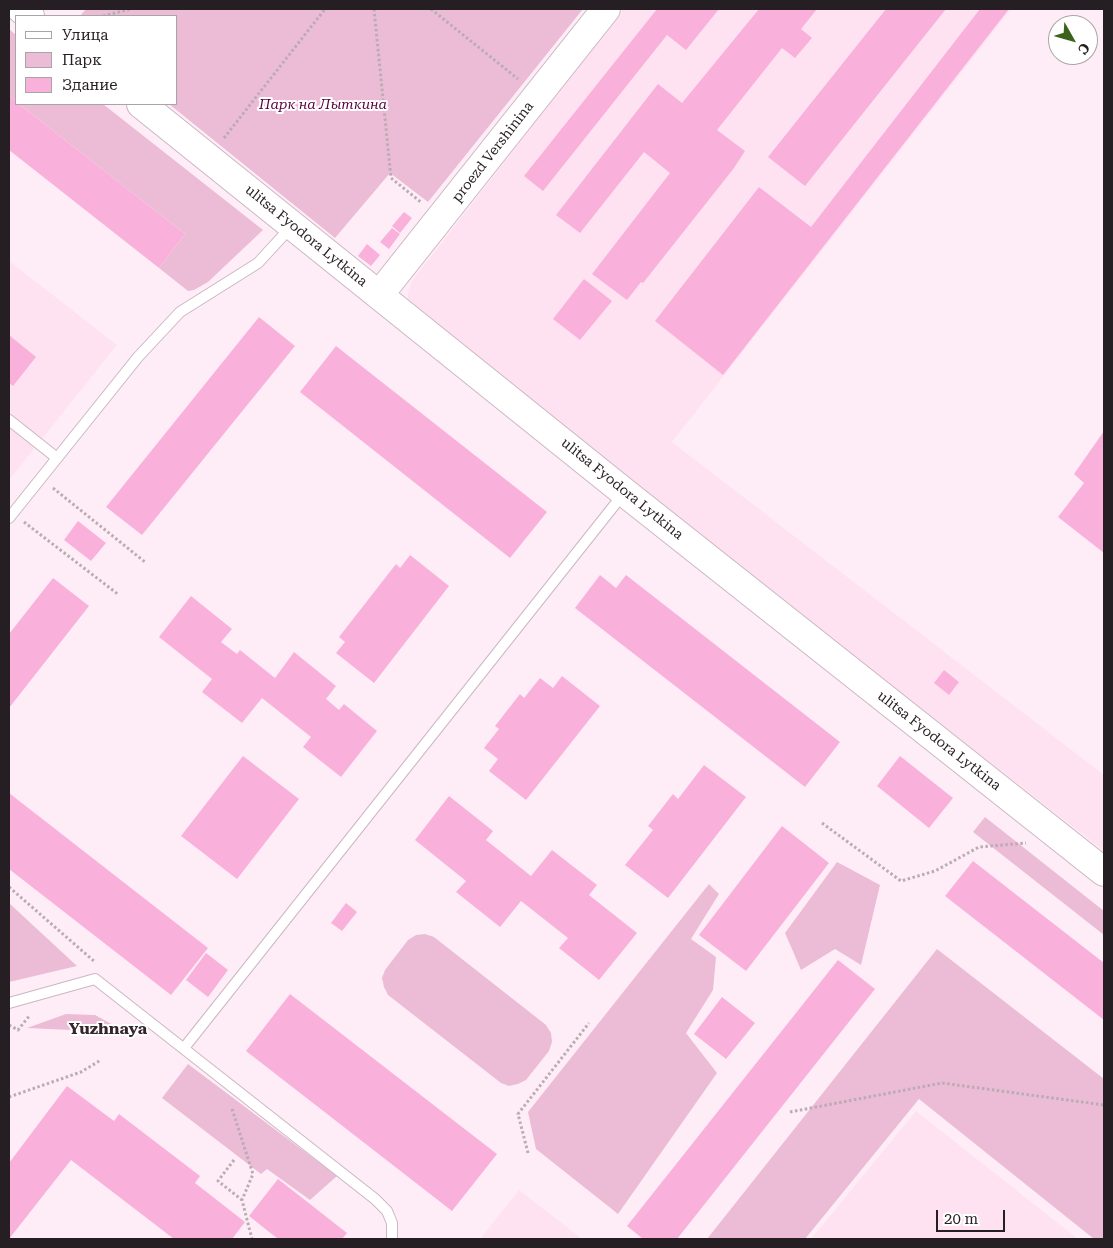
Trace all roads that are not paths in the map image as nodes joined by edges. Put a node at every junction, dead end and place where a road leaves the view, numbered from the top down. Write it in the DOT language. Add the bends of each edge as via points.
graph roads {
  1 [pos="606,9"];
  2 [pos="142,105"];
  3 [pos="294,225"];
  4 [pos="379,295"];
  5 [pos="9,420"];
  6 [pos="57,458"];
  7 [pos="624,492"];
  8 [pos="11,516"];
  9 [pos="1104,872"];
  10 [pos="9,1002"];
  11 [pos="184,1048"];
  12 [pos="392,1239"];
  1 -- 4 [label="street, proezd Vershinina"];
  2 -- 3 [label="street, ulitsa Fyodora Lytkina"];
  3 -- 4 [label="street, ulitsa Fyodora Lytkina"];
  3 -- 6 [label="lane" via="258,263 180,312 138,357"];
  4 -- 7 [label="street, ulitsa Fyodora Lytkina"];
  5 -- 6 [label="lane"];
  6 -- 8 [label="lane"];
  7 -- 9 [label="street, ulitsa Fyodora Lytkina"];
  7 -- 11 [label="lane"];
  10 -- 11 [label="lane" via="95,979"];
  11 -- 12 [label="lane" via="376,1199 392,1223"];
}
